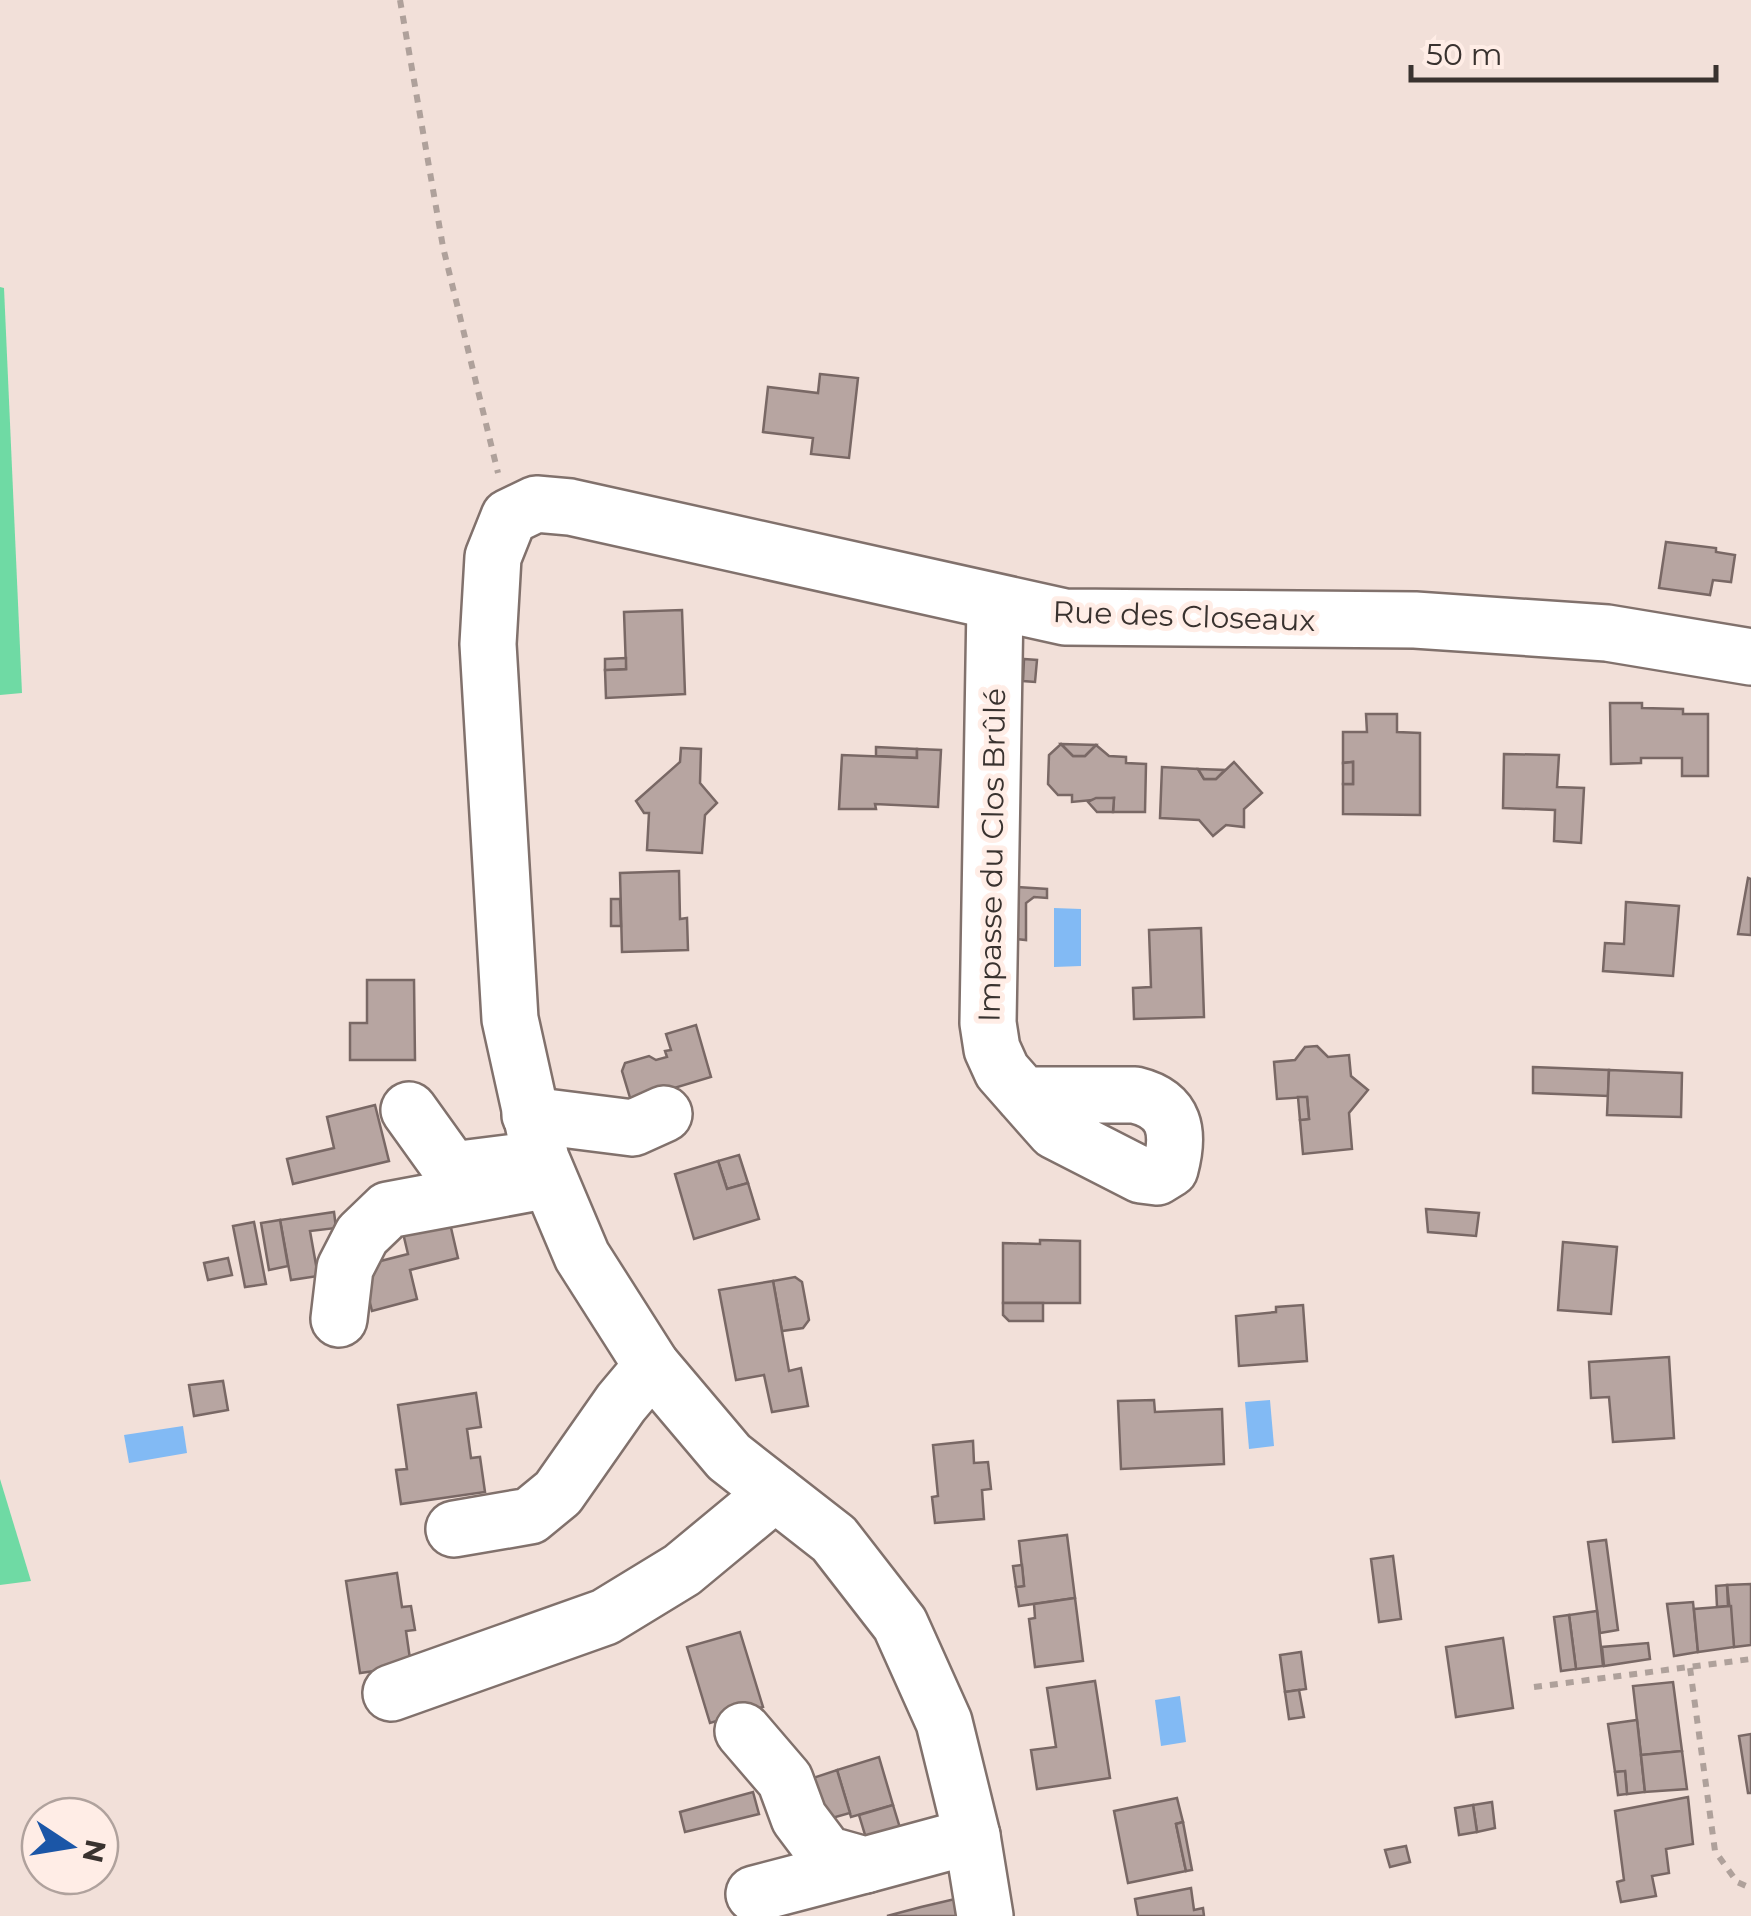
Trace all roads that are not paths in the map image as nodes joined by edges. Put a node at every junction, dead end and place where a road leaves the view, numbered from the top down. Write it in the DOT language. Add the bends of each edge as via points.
graph roads {
  1 [pos="995,604"];
  2 [pos="1751,658"];
  3 [pos="1023,1095"];
  4 [pos="409,1110"];
  5 [pos="664,1114"];
  6 [pos="540,1152"];
  7 [pos="339,1319"];
  8 [pos="652,1366"];
  9 [pos="775,1492"];
  10 [pos="454,1529"];
  11 [pos="392,1693"];
  12 [pos="742,1732"];
  13 [pos="972,1836"];
  14 [pos="865,1866"];
  15 [pos="754,1894"];
  16 [pos="984,1916"];
  1 -- 2 [label="street, Rue des Closeaux" via="1065,617 1415,620 1607,633"];
  1 -- 3 [label="street, Impasse du Clos Brûlé" via="988,1023 1002,1071"];
  1 -- 6 [label="street, Rue des Closeaux" via="570,507 536,504 509,516 492,557 488,644 510,1019"];
  4 -- 6 [label="street" via="452,1170"];
  5 -- 6 [label="street"];
  6 -- 7 [label="street" via="388,1210 362,1235 345,1268"];
  6 -- 8 [label="street" via="582,1256"];
  8 -- 9 [label="street" via="729,1457"];
  8 -- 10 [label="street" via="558,1493 530,1516"];
  9 -- 11 [label="street" via="682,1570 605,1616"];
  9 -- 13 [label="street" via="834,1539 900,1624 944,1722"];
  12 -- 14 [label="street" via="784,1780 799,1818 826,1854"];
  13 -- 14 [label="street"];
  13 -- 16 [label="street"];
  14 -- 15 [label="street"];
}
